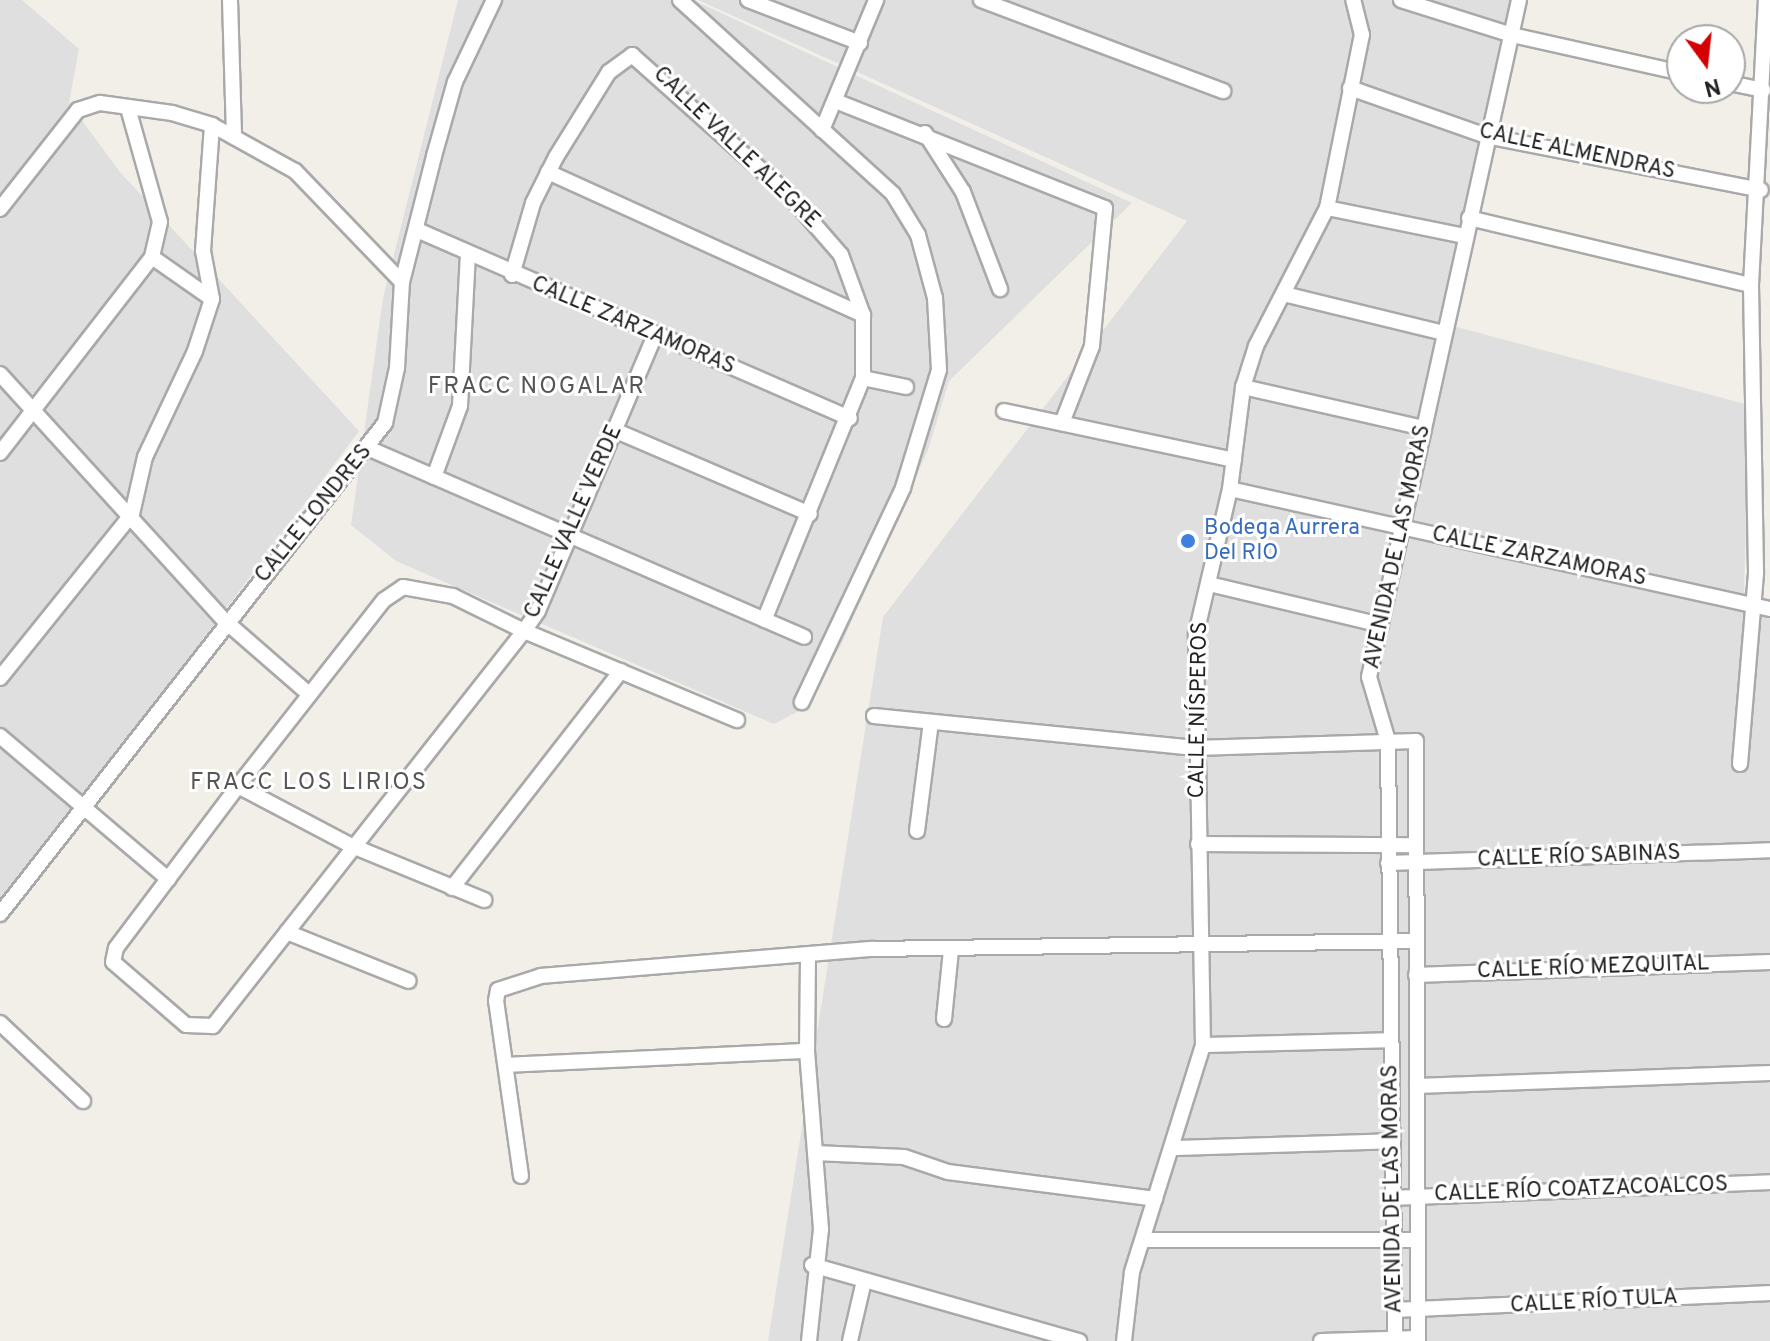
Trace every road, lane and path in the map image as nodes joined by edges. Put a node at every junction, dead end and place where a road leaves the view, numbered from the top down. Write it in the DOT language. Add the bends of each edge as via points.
graph roads {
  1 [pos="230,0"];
  2 [pos="494,0"];
  3 [pos="680,0"];
  4 [pos="748,0"];
  5 [pos="876,0"];
  6 [pos="981,0"];
  7 [pos="1353,0"];
  8 [pos="1401,0"];
  9 [pos="1519,0"];
  10 [pos="1762,1"];
  11 [pos="1512,35"];
  12 [pos="860,43"];
  13 [pos="1666,69"];
  14 [pos="1746,86"];
  15 [pos="1350,88"];
  16 [pos="1763,90"];
  17 [pos="1223,91"];
  18 [pos="838,102"];
  19 [pos="128,108"];
  20 [pos="212,125"];
  21 [pos="822,130"];
  22 [pos="925,133"];
  23 [pos="1486,136"];
  24 [pos="234,137"];
  25 [pos="548,172"];
  26 [pos="1761,190"];
  27 [pos="1327,208"];
  28 [pos="0,209"];
  29 [pos="1469,218"];
  30 [pos="417,230"];
  31 [pos="1465,236"];
  32 [pos="468,254"];
  33 [pos="152,257"];
  34 [pos="512,275"];
  35 [pos="402,282"];
  36 [pos="1751,285"];
  37 [pos="1000,289"];
  38 [pos="1284,294"];
  39 [pos="212,299"];
  40 [pos="863,315"];
  41 [pos="1444,333"];
  42 [pos="655,335"];
  43 [pos="0,374"];
  44 [pos="863,378"];
  45 [pos="906,387"];
  46 [pos="1243,387"];
  47 [pos="34,410"];
  48 [pos="1004,411"];
  49 [pos="850,418"];
  50 [pos="1062,423"];
  51 [pos="1423,428"];
  52 [pos="614,430"];
  53 [pos="370,449"];
  54 [pos="0,453"];
  55 [pos="1234,460"];
  56 [pos="434,477"];
  57 [pos="1230,489"];
  58 [pos="132,514"];
  59 [pos="810,514"];
  60 [pos="1402,528"];
  61 [pos="569,536"];
  62 [pos="1209,584"];
  63 [pos="1754,604"];
  64 [pos="1770,609"];
  65 [pos="764,620"];
  66 [pos="225,621"];
  67 [pos="1381,625"];
  68 [pos="524,631"];
  69 [pos="804,637"];
  70 [pos="621,671"];
  71 [pos="0,678"];
  72 [pos="309,694"];
  73 [pos="802,702"];
  74 [pos="874,716"];
  75 [pos="737,720"];
  76 [pos="931,722"];
  77 [pos="0,736"];
  78 [pos="1388,741"];
  79 [pos="1195,748"];
  80 [pos="1740,764"];
  81 [pos="238,786"];
  82 [pos="83,809"];
  83 [pos="917,831"];
  84 [pos="1198,844"];
  85 [pos="1415,845"];
  86 [pos="352,846"];
  87 [pos="1388,846"];
  88 [pos="1770,850"];
  89 [pos="1388,863"];
  90 [pos="1415,863"];
  91 [pos="168,879"];
  92 [pos="452,888"];
  93 [pos="484,900"];
  94 [pos="0,914"];
  95 [pos="287,932"];
  96 [pos="1415,941"];
  97 [pos="1389,943"];
  98 [pos="1201,946"];
  99 [pos="951,950"];
  100 [pos="808,958"];
  101 [pos="1770,962"];
  102 [pos="1416,975"];
  103 [pos="409,981"];
  104 [pos="944,1019"];
  105 [pos="0,1023"];
  106 [pos="1390,1040"];
  107 [pos="1203,1045"];
  108 [pos="807,1051"];
  109 [pos="506,1065"];
  110 [pos="1770,1073"];
  111 [pos="1417,1086"];
  112 [pos="83,1101"];
  113 [pos="1392,1141"];
  114 [pos="1175,1148"];
  115 [pos="815,1153"];
  116 [pos="521,1176"];
  117 [pos="1770,1182"];
  118 [pos="1417,1197"];
  119 [pos="1392,1198"];
  120 [pos="1155,1199"];
  121 [pos="1143,1240"];
  122 [pos="1393,1240"];
  123 [pos="1418,1240"];
  124 [pos="812,1265"];
  125 [pos="864,1281"];
  126 [pos="1770,1293"];
  127 [pos="1395,1310"];
  128 [pos="1418,1310"];
  129 [pos="1395,1339"];
  130 [pos="815,1340"];
  131 [pos="1418,1340"];
  132 [pos="850,1341"];
  133 [pos="1079,1341"];
  134 [pos="1124,1341"];
  135 [pos="1321,1341"];
  1 -- 24 [label="street"];
  2 -- 30 [label="street, CALLE LONDRES" via="455,82"];
  3 -- 21 [label="street"];
  4 -- 12 [label="street"];
  5 -- 12 [label="street"];
  6 -- 17 [label="street"];
  7 -- 15 [label="street, CALLE NÍSPEROS" via="1363,27"];
  8 -- 11 [label="street"];
  9 -- 11 [label="street, AVENIDA DE LAS MORAS"];
  10 -- 16 [label="street"];
  11 -- 13 [label="street"];
  11 -- 23 [label="street, AVENIDA DE LAS MORAS"];
  12 -- 18 [label="street"];
  14 -- 16 [label="street"];
  15 -- 23 [label="street, CALLE ALMENDRAS"];
  15 -- 27 [label="street, CALLE NÍSPEROS"];
  16 -- 26 [label="street"];
  18 -- 21 [label="street"];
  18 -- 22 [label="street"];
  19 -- 20 [label="street"];
  19 -- 28 [label="street" via="100,103 64,121"];
  19 -- 33 [label="street" via="160,222"];
  20 -- 24 [label="street"];
  20 -- 39 [label="street" via="203,251"];
  21 -- 73 [label="street" via="893,194 918,235 935,298 939,370 903,488"];
  22 -- 37 [label="street" via="963,192"];
  22 -- 50 [label="street" via="1091,197 1105,208 1108,230 1098,262 1092,346"];
  23 -- 26 [label="street, CALLE ALMENDRAS"];
  23 -- 29 [label="street, AVENIDA DE LAS MORAS"];
  24 -- 35 [label="street" via="295,171"];
  25 -- 34 [label="street, CALLE VALLE ALEGRE"];
  25 -- 40 [label="street"];
  25 -- 40 [label="street, CALLE VALLE ALEGRE" via="609,72 638,56 819,225 856,284"];
  26 -- 36 [label="street"];
  27 -- 31 [label="street"];
  27 -- 38 [label="street, CALLE NÍSPEROS"];
  29 -- 31 [label="street, AVENIDA DE LAS MORAS"];
  29 -- 36 [label="street"];
  30 -- 32 [label="street, CALLE ZARZAMORAS"];
  30 -- 35 [label="street, CALLE LONDRES"];
  31 -- 41 [label="street, AVENIDA DE LAS MORAS"];
  32 -- 34 [label="street, CALLE ZARZAMORAS"];
  32 -- 56 [label="street" via="460,406"];
  33 -- 39 [label="street"];
  33 -- 47 [label="street"];
  34 -- 42 [label="street, CALLE ZARZAMORAS"];
  35 -- 53 [label="street, CALLE LONDRES" via="394,387"];
  36 -- 63 [label="street"];
  38 -- 41 [label="street"];
  38 -- 46 [label="street, CALLE NÍSPEROS"];
  39 -- 58 [label="street" via="145,457"];
  40 -- 44 [label="street, CALLE VALLE ALEGRE"];
  41 -- 51 [label="street, AVENIDA DE LAS MORAS"];
  42 -- 49 [label="street, CALLE ZARZAMORAS"];
  42 -- 52 [label="street, CALLE VALLE VERDE"];
  43 -- 47 [label="street"];
  44 -- 45 [label="street"];
  44 -- 49 [label="street, CALLE VALLE ALEGRE"];
  46 -- 51 [label="street"];
  46 -- 55 [label="street, CALLE NÍSPEROS"];
  47 -- 54 [label="street"];
  47 -- 58 [label="street"];
  48 -- 50 [label="street"];
  49 -- 59 [label="street, CALLE VALLE ALEGRE"];
  50 -- 55 [label="street"];
  51 -- 60 [label="street, AVENIDA DE LAS MORAS"];
  52 -- 59 [label="street"];
  52 -- 61 [label="street, CALLE VALLE VERDE"];
  53 -- 56 [label="street"];
  53 -- 66 [label="street, CALLE LONDRES"];
  55 -- 57 [label="street, CALLE NÍSPEROS"];
  56 -- 61 [label="street"];
  57 -- 60 [label="street, CALLE ZARZAMORAS"];
  57 -- 62 [label="street, CALLE NÍSPEROS"];
  58 -- 66 [label="street"];
  58 -- 71 [label="street"];
  59 -- 65 [label="street, CALLE VALLE ALEGRE"];
  60 -- 63 [label="street, CALLE ZARZAMORAS"];
  60 -- 67 [label="street, AVENIDA DE LAS MORAS"];
  61 -- 65 [label="street"];
  61 -- 68 [label="street, CALLE VALLE VERDE"];
  62 -- 67 [label="street"];
  62 -- 79 [label="street, CALLE NÍSPEROS" via="1196,634"];
  63 -- 64 [label="street, CALLE ZARZAMORAS"];
  63 -- 80 [label="street"];
  65 -- 69 [label="street"];
  66 -- 72 [label="street"];
  66 -- 82 [label="street, CALLE LONDRES"];
  67 -- 78 [label="street, AVENIDA DE LAS MORAS" via="1369,688"];
  68 -- 70 [label="street"];
  68 -- 72 [label="street" via="441,592 403,587"];
  68 -- 86 [label="street, CALLE VALLE VERDE"];
  70 -- 75 [label="street"];
  70 -- 92 [label="street"];
  72 -- 81 [label="street"];
  74 -- 76 [label="street"];
  76 -- 79 [label="street"];
  76 -- 83 [label="street"];
  77 -- 82 [label="street"];
  78 -- 79 [label="street"];
  78 -- 85 [label="street, AVENIDA DE LAS MORAS" via="1416,741"];
  78 -- 87 [label="street, AVENIDA DE LAS MORAS"];
  79 -- 84 [label="street, CALLE NÍSPEROS"];
  81 -- 86 [label="street"];
  81 -- 91 [label="street"];
  82 -- 91 [label="street"];
  82 -- 94 [label="street, CALLE LONDRES"];
  84 -- 87 [label="street"];
  84 -- 98 [label="street, CALLE NÍSPEROS"];
  85 -- 87 [label="street"];
  85 -- 90 [label="street, AVENIDA DE LAS MORAS"];
  86 -- 92 [label="street"];
  86 -- 95 [label="street, CALLE VALLE VERDE"];
  87 -- 89 [label="street, AVENIDA DE LAS MORAS"];
  88 -- 90 [label="street, CALLE RÍO SABINAS"];
  89 -- 90 [label="street, CALLE RÍO SABINAS"];
  89 -- 97 [label="street, AVENIDA DE LAS MORAS"];
  90 -- 96 [label="street, AVENIDA DE LAS MORAS"];
  91 -- 95 [label="street, CALLE VALLE VERDE" via="116,948 113,962 198,1031 213,1026"];
  92 -- 93 [label="street"];
  95 -- 103 [label="street"];
  96 -- 97 [label="street"];
  96 -- 102 [label="street, AVENIDA DE LAS MORAS"];
  97 -- 98 [label="street"];
  97 -- 106 [label="street, AVENIDA DE LAS MORAS"];
  98 -- 99 [label="street"];
  98 -- 107 [label="street, CALLE NÍSPEROS"];
  99 -- 100 [label="street"];
  99 -- 104 [label="street"];
  100 -- 108 [label="street"];
  100 -- 109 [label="street" via="541,976 506,986 496,1001"];
  101 -- 102 [label="street, CALLE RÍO MEZQUITAL"];
  102 -- 111 [label="street, AVENIDA DE LAS MORAS"];
  105 -- 112 [label="street"];
  106 -- 107 [label="street"];
  106 -- 113 [label="street, AVENIDA DE LAS MORAS"];
  107 -- 114 [label="street, CALLE NÍSPEROS"];
  108 -- 109 [label="street"];
  108 -- 115 [label="street"];
  109 -- 116 [label="street"];
  110 -- 111 [label="street"];
  111 -- 118 [label="street, AVENIDA DE LAS MORAS"];
  113 -- 114 [label="street"];
  113 -- 119 [label="street, AVENIDA DE LAS MORAS"];
  114 -- 120 [label="street, CALLE NÍSPEROS"];
  115 -- 120 [label="street" via="904,1157 948,1172"];
  115 -- 124 [label="street" via="821,1229"];
  117 -- 118 [label="street, CALLE RÍO COATZACOALCOS"];
  118 -- 119 [label="street, CALLE RÍO COATZACOALCOS"];
  118 -- 123 [label="street, AVENIDA DE LAS MORAS"];
  119 -- 122 [label="street, AVENIDA DE LAS MORAS"];
  120 -- 121 [label="street, CALLE NÍSPEROS"];
  121 -- 122 [label="street"];
  121 -- 134 [label="street, CALLE NÍSPEROS" via="1125,1298"];
  122 -- 123 [label="street"];
  122 -- 127 [label="street, AVENIDA DE LAS MORAS"];
  123 -- 128 [label="street, AVENIDA DE LAS MORAS"];
  124 -- 125 [label="street"];
  124 -- 130 [label="street"];
  125 -- 132 [label="street"];
  125 -- 133 [label="street"];
  126 -- 128 [label="street, CALLE RÍO TULA"];
  127 -- 128 [label="street, CALLE RÍO TULA"];
  127 -- 129 [label="street, AVENIDA DE LAS MORAS"];
  128 -- 131 [label="street, AVENIDA DE LAS MORAS"];
  129 -- 131 [label="street"];
  129 -- 135 [label="street"];
}
